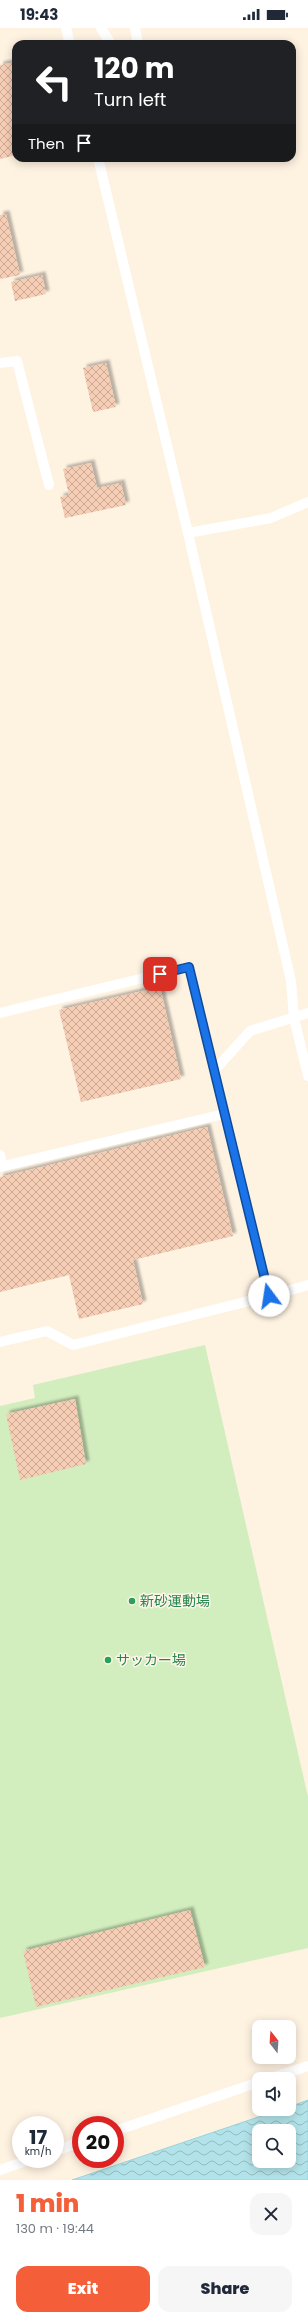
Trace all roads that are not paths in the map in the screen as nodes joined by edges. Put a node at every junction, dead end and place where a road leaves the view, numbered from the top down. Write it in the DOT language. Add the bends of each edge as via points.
graph roads {
  1 [pos="66,28"];
  2 [pos="101,28"];
  3 [pos="134,28"];
  4 [pos="69,40"];
  5 [pos="108,40"];
  6 [pos="137,40"];
  7 [pos="99,162"];
  8 [pos="0,363"];
  9 [pos="48,485"];
  10 [pos="308,502"];
  11 [pos="188,533"];
  12 [pos="0,1013"];
  13 [pos="308,1013"];
  14 [pos="294,1018"];
  15 [pos="214,1070"];
  16 [pos="308,1076"];
  17 [pos="224,1114"];
  18 [pos="0,1155"];
  19 [pos="1,1167"];
  20 [pos="308,1286"];
  21 [pos="269,1296"];
  22 [pos="0,1342"];
  23 [pos="308,2066"];
  24 [pos="290,2072"];
  25 [pos="252,2084"];
  26 [pos="124,2128"];
  27 [pos="12,2166"];
  28 [pos="0,2170"];
  1 -- 4 [label="lane"];
  2 -- 5 [label="lane"];
  3 -- 6 [label="lane"];
  7 -- 11 [label="lane"];
  8 -- 9 [label="lane" via="17,361"];
  10 -- 11 [label="lane" via="271,518"];
  11 -- 14 [label="lane" via="291,981"];
  12 -- 15 [label="lane" via="189,967"];
  13 -- 14 [label="lane"];
  14 -- 15 [label="lane" via="250,1031"];
  14 -- 16 [label="lane"];
  15 -- 17 [label="lane"];
  17 -- 19 [label="lane"];
  17 -- 21 [label="lane"];
  18 -- 19 [label="lane"];
  20 -- 21 [label="lane"];
  21 -- 22 [label="lane" via="73,1345 47,1330"];
  23 -- 24 [label="lane"];
  25 -- 26 [label="lane"];
  27 -- 28 [label="lane"];
}
